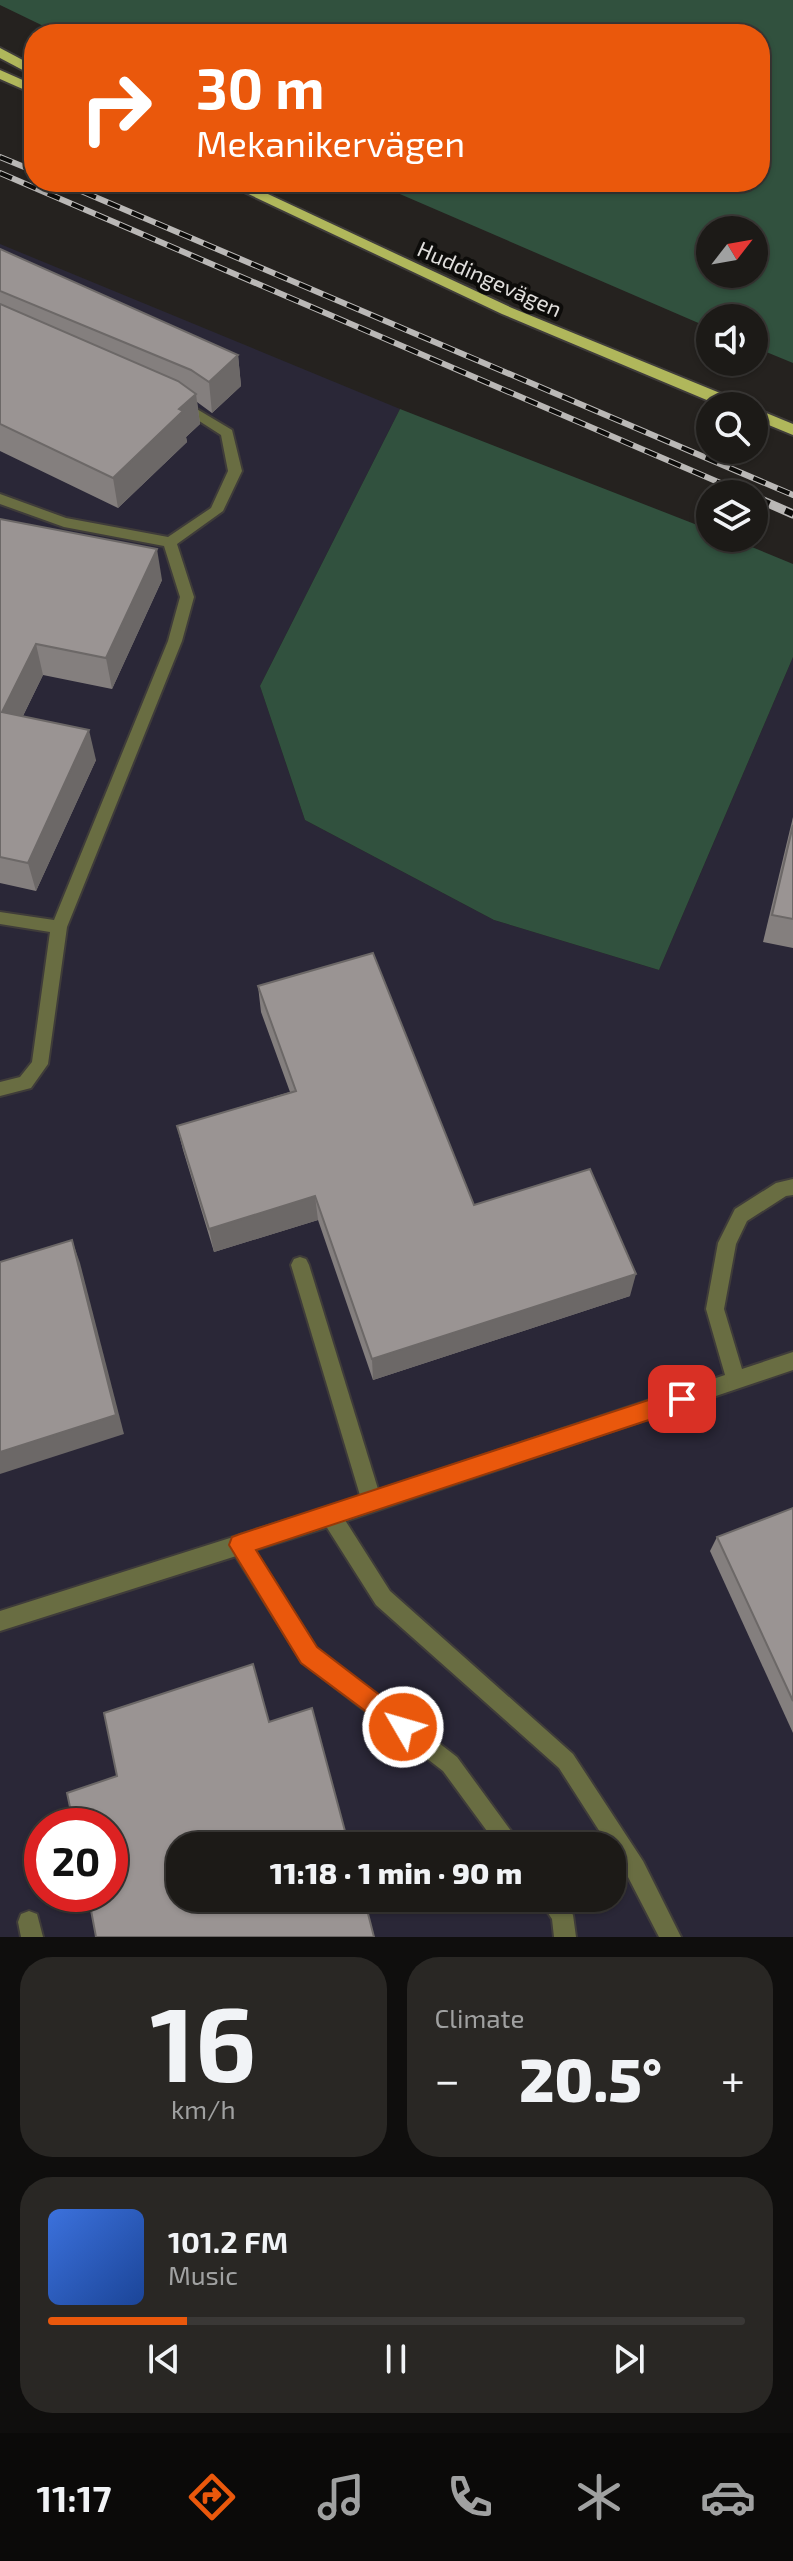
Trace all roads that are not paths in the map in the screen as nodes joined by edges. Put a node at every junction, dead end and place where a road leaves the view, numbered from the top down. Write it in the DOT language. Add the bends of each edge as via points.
graph roads {
  1 [pos="0,52"];
  2 [pos="24,66"];
  3 [pos="0,74"];
  4 [pos="24,85"];
  5 [pos="251,192"];
  6 [pos="702,392"];
  7 [pos="161,394"];
  8 [pos="768,419"];
  9 [pos="793,430"];
  10 [pos="0,499"];
  11 [pos="170,542"];
  12 [pos="0,918"];
  13 [pos="59,927"];
  14 [pos="0,1089"];
  15 [pos="793,1187"];
  16 [pos="300,1265"];
  17 [pos="793,1361"];
  18 [pos="736,1381"];
  19 [pos="372,1502"];
  20 [pos="331,1516"];
  21 [pos="240,1545"];
  22 [pos="0,1621"];
  23 [pos="501,1832"];
  24 [pos="560,1912"];
  25 [pos="565,1937"];
  26 [pos="670,1937"];
  1 -- 2 [label="main road"];
  3 -- 4 [label="main road"];
  5 -- 6 [label="main road, Huddingevägen" via="507,311"];
  7 -- 11 [label="street" via="227,433 235,471 216,511"];
  8 -- 9 [label="main road"];
  10 -- 11 [label="street" via="64,522"];
  11 -- 13 [label="street" via="187,597 175,641"];
  12 -- 13 [label="street"];
  13 -- 14 [label="street" via="40,1064 25,1083"];
  15 -- 18 [label="street" via="741,1215 727,1243 715,1309"];
  16 -- 19 [label="street"];
  17 -- 18 [label="street"];
  18 -- 19 [label="street"];
  19 -- 20 [label="street"];
  20 -- 21 [label="street"];
  20 -- 26 [label="street" via="383,1598 566,1761 636,1868"];
  21 -- 22 [label="street"];
  21 -- 23 [label="street" via="309,1655 450,1764"];
  24 -- 25 [label="street"];
}
